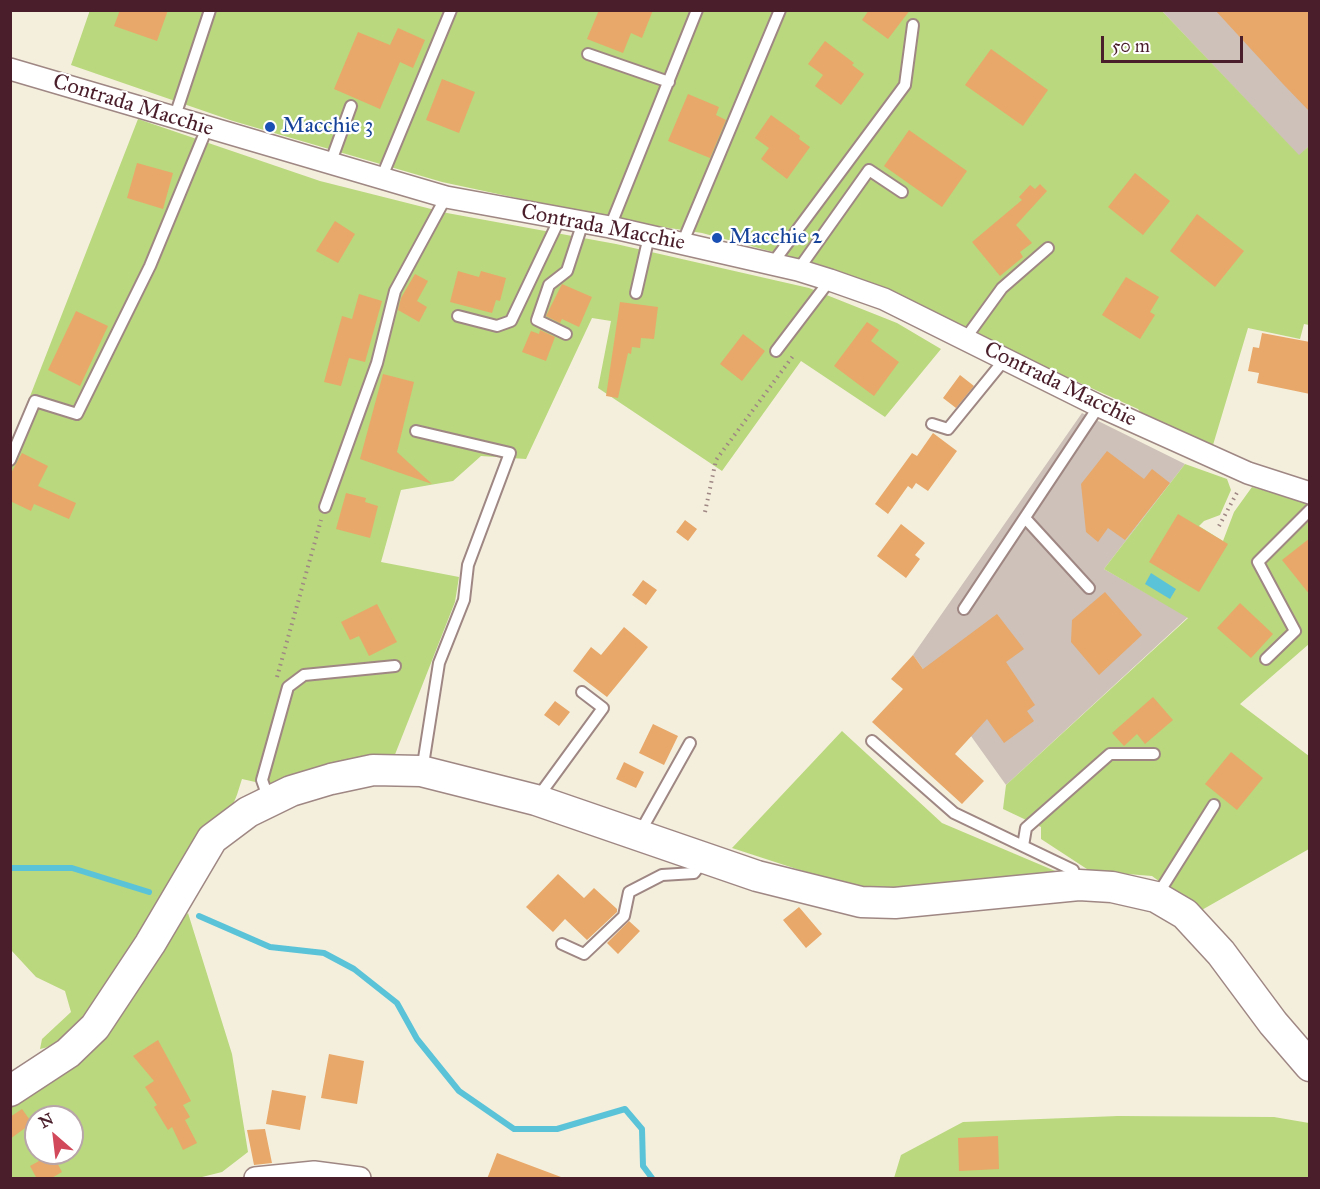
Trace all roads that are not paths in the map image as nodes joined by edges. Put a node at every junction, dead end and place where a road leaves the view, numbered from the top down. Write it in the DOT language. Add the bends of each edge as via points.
graph roads {
  1 [pos="210,10"];
  2 [pos="451,10"];
  3 [pos="697,10"];
  4 [pos="780,10"];
  5 [pos="913,25"];
  6 [pos="588,54"];
  7 [pos="10,69"];
  8 [pos="669,82"];
  9 [pos="351,106"];
  10 [pos="174,118"];
  11 [pos="207,128"];
  12 [pos="330,164"];
  13 [pos="381,179"];
  14 [pos="902,192"];
  15 [pos="446,197"];
  16 [pos="560,218"];
  17 [pos="583,222"];
  18 [pos="610,227"];
  19 [pos="650,236"];
  20 [pos="682,244"];
  21 [pos="1048,248"];
  22 [pos="772,264"];
  23 [pos="798,270"];
  24 [pos="830,280"];
  25 [pos="636,293"];
  26 [pos="458,316"];
  27 [pos="566,334"];
  28 [pos="965,339"];
  29 [pos="776,351"];
  30 [pos="1005,359"];
  31 [pos="1099,406"];
  32 [pos="932,424"];
  33 [pos="416,431"];
  34 [pos="10,460"];
  35 [pos="1310,493"];
  36 [pos="325,507"];
  37 [pos="1310,510"];
  38 [pos="1025,518"];
  39 [pos="1089,588"];
  40 [pos="964,609"];
  41 [pos="1266,659"];
  42 [pos="395,666"];
  43 [pos="582,692"];
  44 [pos="872,741"];
  45 [pos="690,743"];
  46 [pos="1154,754"];
  47 [pos="422,771"];
  48 [pos="536,800"];
  49 [pos="269,801"];
  50 [pos="1214,806"];
  51 [pos="639,835"];
  52 [pos="1023,846"];
  53 [pos="705,858"];
  54 [pos="1079,885"];
  55 [pos="1156,897"];
  56 [pos="562,944"];
  57 [pos="1308,1064"];
  58 [pos="10,1091"];
  59 [pos="255,1179"];
  60 [pos="360,1179"];
  1 -- 10 [label="lane"];
  2 -- 13 [label="lane"];
  3 -- 8 [label="lane"];
  4 -- 20 [label="lane"];
  5 -- 22 [label="lane" via="905,85"];
  6 -- 8 [label="lane"];
  7 -- 10 [label="street, Contrada Macchie"];
  8 -- 18 [label="lane"];
  9 -- 12 [label="lane"];
  10 -- 11 [label="street, Contrada Macchie"];
  11 -- 12 [label="street, Contrada Macchie"];
  11 -- 34 [label="lane" via="150,266 77,414 35,401"];
  12 -- 13 [label="street, Contrada Macchie"];
  13 -- 15 [label="street, Contrada Macchie"];
  14 -- 23 [label="lane" via="869,170"];
  15 -- 16 [label="street, Contrada Macchie"];
  15 -- 36 [label="lane" via="395,291 377,363"];
  16 -- 17 [label="street, Contrada Macchie"];
  16 -- 26 [label="lane" via="511,321 497,326"];
  17 -- 18 [label="street, Contrada Macchie"];
  17 -- 27 [label="lane" via="567,271 549,285 537,320"];
  18 -- 19 [label="street, Contrada Macchie"];
  19 -- 20 [label="street, Contrada Macchie"];
  19 -- 25 [label="lane"];
  20 -- 22 [label="street, Contrada Macchie"];
  21 -- 28 [label="lane" via="1002,288"];
  22 -- 23 [label="street, Contrada Macchie"];
  23 -- 24 [label="street, Contrada Macchie"];
  24 -- 28 [label="street, Contrada Macchie" via="884,298"];
  24 -- 29 [label="lane"];
  28 -- 30 [label="street, Contrada Macchie"];
  30 -- 31 [label="street, Contrada Macchie"];
  30 -- 32 [label="lane" via="948,429"];
  31 -- 35 [label="street, Contrada Macchie" via="1248,473"];
  31 -- 38 [label="lane"];
  33 -- 47 [label="lane" via="510,453 468,565 464,600 439,663"];
  37 -- 41 [label="lane" via="1258,562 1295,631"];
  38 -- 39 [label="lane"];
  38 -- 40 [label="lane"];
  42 -- 49 [label="lane" via="304,675 288,687 262,780"];
  43 -- 48 [label="lane" via="603,708"];
  44 -- 52 [label="lane" via="954,813"];
  45 -- 51 [label="lane"];
  46 -- 52 [label="lane" via="1110,754 1026,828"];
  47 -- 48 [label="main road"];
  47 -- 49 [label="main road" via="373,770 341,776"];
  48 -- 51 [label="main road"];
  49 -- 58 [label="main road" via="212,839 150,944 94,1027 68,1053"];
  50 -- 55 [label="lane"];
  51 -- 53 [label="main road"];
  52 -- 54 [label="lane" via="1073,870"];
  53 -- 54 [label="main road" via="757,876 861,902 895,903"];
  53 -- 56 [label="lane" via="694,873 662,875 629,892 624,915 584,954"];
  54 -- 55 [label="main road" via="1112,887"];
  55 -- 57 [label="main road" via="1185,914 1221,953"];
  59 -- 60 [label="street" via="314,1172"];
}
